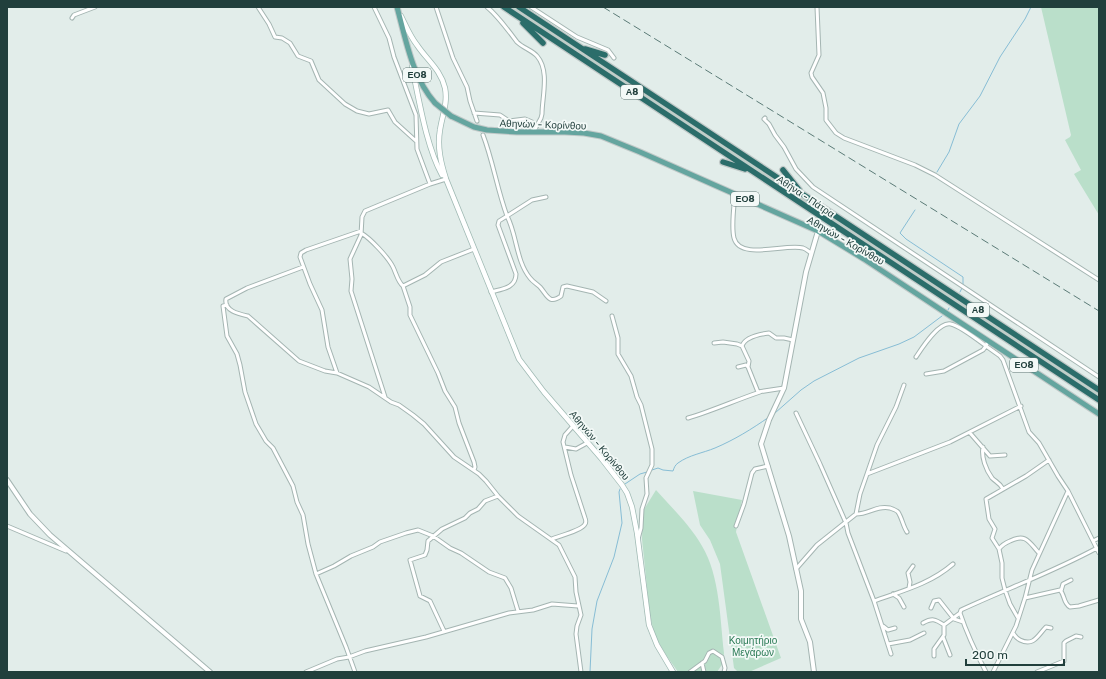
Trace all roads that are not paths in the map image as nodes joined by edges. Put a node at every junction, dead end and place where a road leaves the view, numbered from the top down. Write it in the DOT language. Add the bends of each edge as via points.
graph roads {
  1 [pos="95,7"];
  2 [pos="258,7"];
  3 [pos="374,7"];
  4 [pos="436,7"];
  5 [pos="487,7"];
  6 [pos="504,7"];
  7 [pos="519,7"];
  8 [pos="531,7"];
  9 [pos="817,7"];
  10 [pos="398,9"];
  11 [pos="513,13"];
  12 [pos="72,18"];
  13 [pos="544,43"];
  14 [pos="407,44"];
  15 [pos="579,47"];
  16 [pos="605,55"];
  17 [pos="614,58"];
  18 [pos="474,113"];
  19 [pos="765,118"];
  20 [pos="477,121"];
  21 [pos="534,130"];
  22 [pos="483,135"];
  23 [pos="416,141"];
  24 [pos="723,162"];
  25 [pos="783,170"];
  26 [pos="752,171"];
  27 [pos="446,179"];
  28 [pos="430,184"];
  29 [pos="735,195"];
  30 [pos="803,195"];
  31 [pos="546,197"];
  32 [pos="507,216"];
  33 [pos="818,231"];
  34 [pos="361,232"];
  35 [pos="474,249"];
  36 [pos="811,253"];
  37 [pos="303,267"];
  38 [pos="1099,280"];
  39 [pos="403,286"];
  40 [pos="491,292"];
  41 [pos="606,302"];
  42 [pos="227,305"];
  43 [pos="612,316"];
  44 [pos="794,340"];
  45 [pos="988,340"];
  46 [pos="714,343"];
  47 [pos="742,346"];
  48 [pos="986,346"];
  49 [pos="916,356"];
  50 [pos="738,366"];
  51 [pos="748,367"];
  52 [pos="337,373"];
  53 [pos="926,374"];
  54 [pos="1099,377"];
  55 [pos="904,385"];
  56 [pos="784,388"];
  57 [pos="1099,390"];
  58 [pos="760,392"];
  59 [pos="385,397"];
  60 [pos="1099,400"];
  61 [pos="1021,406"];
  62 [pos="796,413"];
  63 [pos="1099,414"];
  64 [pos="688,418"];
  65 [pos="573,426"];
  66 [pos="970,433"];
  67 [pos="587,443"];
  68 [pos="565,447"];
  69 [pos="983,447"];
  70 [pos="1005,455"];
  71 [pos="1049,460"];
  72 [pos="768,466"];
  73 [pos="474,470"];
  74 [pos="867,474"];
  75 [pos="7,480"];
  76 [pos="1003,489"];
  77 [pos="1068,492"];
  78 [pos="498,496"];
  79 [pos="856,514"];
  80 [pos="846,523"];
  81 [pos="7,526"];
  82 [pos="736,526"];
  83 [pos="907,532"];
  84 [pos="433,536"];
  85 [pos="1099,538"];
  86 [pos="552,539"];
  87 [pos="638,541"];
  88 [pos="1093,541"];
  89 [pos="1097,548"];
  90 [pos="999,549"];
  91 [pos="67,551"];
  92 [pos="1039,553"];
  93 [pos="1099,553"];
  94 [pos="953,564"];
  95 [pos="913,566"];
  96 [pos="796,569"];
  97 [pos="316,574"];
  98 [pos="1030,579"];
  99 [pos="1071,580"];
  100 [pos="908,588"];
  101 [pos="1005,590"];
  102 [pos="1061,591"];
  103 [pos="893,594"];
  104 [pos="1025,598"];
  105 [pos="1099,600"];
  106 [pos="874,601"];
  107 [pos="578,606"];
  108 [pos="904,607"];
  109 [pos="931,608"];
  110 [pos="518,611"];
  111 [pos="960,613"];
  112 [pos="953,618"];
  113 [pos="1018,618"];
  114 [pos="963,622"];
  115 [pos="881,623"];
  116 [pos="922,623"];
  117 [pos="944,624"];
  118 [pos="895,628"];
  119 [pos="1051,628"];
  120 [pos="444,631"];
  121 [pos="924,633"];
  122 [pos="1013,633"];
  123 [pos="943,637"];
  124 [pos="1081,637"];
  125 [pos="888,644"];
  126 [pos="891,654"];
  127 [pos="950,655"];
  128 [pos="934,656"];
  129 [pos="349,657"];
  130 [pos="702,663"];
  131 [pos="210,672"];
  132 [pos="306,672"];
  133 [pos="355,672"];
  134 [pos="581,672"];
  135 [pos="673,672"];
  136 [pos="690,672"];
  137 [pos="704,672"];
  138 [pos="724,672"];
  139 [pos="814,672"];
  140 [pos="986,672"];
  141 [pos="993,672"];
  142 [pos="1037,672"];
  1 -- 12 [label="street"];
  2 -- 23 [label="street" via="275,37 290,42 298,56 311,61 319,80 341,101 357,111 369,114 388,110 395,122"];
  3 -- 23 [label="street" via="389,38 416,115"];
  4 -- 18 [label="street" via="453,58 467,87"];
  5 -- 21 [label="street" via="520,45 535,54 541,62 544,83 542,114"];
  6 -- 11 [label="highway, Αθήνα - Πάτρα / Α8"];
  7 -- 15 [label="highway, Αθήνα - Πάτρα / Α8"];
  8 -- 17 [label="street" via="577,37 608,50"];
  9 -- 38 [label="street" via="819,55 811,74 823,92 826,120 836,133 935,175"];
  10 -- 14 [label="main road, Αθηνών - Κορίνθου / ΕΟ8"];
  10 -- 27 [label="main road, Αθηνών - Κορίνθου" via="412,39 438,71 444,84 446,103 439,144"];
  11 -- 13 [label="highway"];
  11 -- 26 [label="highway, Αθήνα - Πάτρα / Α8"];
  14 -- 21 [label="main road, Αθηνών - Κορίνθου / ΕΟ8, bridge" via="417,76 426,92 451,116 474,127 498,132"];
  14 -- 27 [label="main road, Αθηνών - Κορίνθου" via="434,157"];
  15 -- 16 [label="highway"];
  15 -- 30 [label="highway, Αθήνα - Πάτρα / Α8"];
  18 -- 20 [label="street"];
  18 -- 21 [label="street" via="500,115 510,121 525,119 532,122"];
  19 -- 54 [label="street" via="796,169 813,187"];
  21 -- 29 [label="main road, Αθηνών - Κορίνθου / ΕΟ8" via="601,136"];
  22 -- 32 [label="street"];
  23 -- 28 [label="street" via="418,154"];
  24 -- 26 [label="highway"];
  25 -- 30 [label="highway"];
  26 -- 60 [label="highway, Αθήνα - Πάτρα / Α8"];
  27 -- 28 [label="street"];
  27 -- 35 [label="main road, Αθηνών - Κορίνθου"];
  28 -- 34 [label="street" via="365,211"];
  29 -- 33 [label="main road, Αθηνών - Κορίνθου / ΕΟ8"];
  29 -- 36 [label="street" via="733,231 738,245 753,250 797,247"];
  30 -- 57 [label="highway, Αθήνα - Πάτρα / Α8"];
  31 -- 32 [label="street" via="532,200"];
  32 -- 40 [label="street" via="498,225 516,277 511,286"];
  32 -- 41 [label="street" via="526,270 546,296 552,300 558,299 563,287 570,286 593,292"];
  33 -- 36 [label="street"];
  33 -- 45 [label="main road, Αθηνών - Κορίνθου / ΕΟ8"];
  34 -- 37 [label="street" via="303,251 300,257"];
  34 -- 39 [label="street" via="388,258"];
  34 -- 59 [label="street" via="350,259 351,291"];
  35 -- 39 [label="street" via="441,262 425,275"];
  35 -- 40 [label="main road, Αθηνών - Κορίνθου"];
  36 -- 44 [label="street"];
  37 -- 42 [label="street" via="236,293 226,298"];
  37 -- 52 [label="street" via="322,310 328,347"];
  39 -- 73 [label="street" via="410,315 455,407 458,423 474,462"];
  40 -- 65 [label="main road, Αθηνών - Κορίνθου" via="519,360"];
  42 -- 52 [label="street" via="238,314 250,317 299,361"];
  42 -- 97 [label="street" via="223,306 227,336 237,354 244,392 259,431 273,448 293,486 303,515"];
  43 -- 87 [label="street" via="618,338 618,354 631,376 652,449 652,465 646,478 647,494 642,508"];
  44 -- 47 [label="street" via="776,338 769,333 751,338 743,342"];
  44 -- 56 [label="street"];
  45 -- 48 [label="street"];
  45 -- 63 [label="main road, Αθηνών - Κορίνθου / ΕΟ8"];
  46 -- 47 [label="street"];
  47 -- 51 [label="street" via="749,361"];
  48 -- 49 [label="street" via="953,325 946,324 938,328"];
  48 -- 53 [label="street" via="944,371"];
  48 -- 61 [label="street" via="1002,358"];
  50 -- 51 [label="street"];
  51 -- 58 [label="street" via="756,390"];
  52 -- 59 [label="street" via="372,388"];
  55 -- 74 [label="street"];
  56 -- 58 [label="street"];
  56 -- 72 [label="street" via="761,444"];
  58 -- 64 [label="street"];
  59 -- 73 [label="street" via="416,417 454,457"];
  61 -- 66 [label="street"];
  61 -- 71 [label="street" via="1029,432"];
  62 -- 80 [label="street"];
  65 -- 67 [label="main road, Αθηνών - Κορίνθου"];
  65 -- 68 [label="street" via="563,437"];
  66 -- 69 [label="street"];
  66 -- 74 [label="street"];
  67 -- 68 [label="street" via="576,449"];
  67 -- 87 [label="main road, Αθηνών - Κορίνθου" via="627,493"];
  68 -- 86 [label="street" via="586,523 580,529"];
  69 -- 70 [label="street" via="992,456"];
  69 -- 76 [label="street" via="982,454 989,473"];
  71 -- 76 [label="street"];
  71 -- 77 [label="street"];
  72 -- 82 [label="street" via="755,469 752,473"];
  72 -- 96 [label="street"];
  73 -- 78 [label="street"];
  74 -- 79 [label="street"];
  75 -- 91 [label="street" via="34,518"];
  76 -- 90 [label="street" via="986,501 989,519 995,529 992,538"];
  77 -- 88 [label="street"];
  77 -- 92 [label="street"];
  78 -- 84 [label="street" via="485,501 465,518"];
  78 -- 86 [label="street" via="518,516"];
  79 -- 80 [label="street"];
  79 -- 83 [label="street" via="878,507 894,509"];
  80 -- 96 [label="street" via="827,535"];
  80 -- 106 [label="street"];
  81 -- 91 [label="street"];
  84 -- 97 [label="street" via="418,530 406,532"];
  84 -- 110 [label="street" via="487,571 505,578"];
  84 -- 120 [label="street" via="428,541 427,553 410,561 420,596 430,601"];
  85 -- 88 [label="street"];
  86 -- 107 [label="street" via="562,548 573,572"];
  87 -- 135 [label="main road, Αθηνών - Κορίνθου" via="649,625"];
  88 -- 89 [label="street"];
  89 -- 93 [label="street"];
  89 -- 98 [label="street" via="1064,566"];
  90 -- 92 [label="street" via="1020,537 1026,539"];
  90 -- 101 [label="street"];
  91 -- 131 [label="street"];
  92 -- 98 [label="street"];
  94 -- 100 [label="street" via="942,574"];
  95 -- 100 [label="street" via="908,573"];
  96 -- 139 [label="street" via="802,598 801,617 810,642"];
  97 -- 129 [label="street"];
  98 -- 101 [label="street"];
  98 -- 104 [label="street"];
  99 -- 102 [label="street" via="1063,584"];
  100 -- 103 [label="street"];
  101 -- 111 [label="street" via="961,610"];
  101 -- 113 [label="street"];
  102 -- 104 [label="street"];
  102 -- 105 [label="street" via="1066,604 1070,607"];
  103 -- 106 [label="street"];
  103 -- 108 [label="street"];
  104 -- 113 [label="street"];
  106 -- 115 [label="street"];
  107 -- 110 [label="street" via="552,604 533,610"];
  107 -- 134 [label="street" via="581,616 576,634"];
  109 -- 112 [label="street" via="934,601 938,600"];
  110 -- 120 [label="street"];
  111 -- 112 [label="street"];
  111 -- 114 [label="street"];
  112 -- 114 [label="street"];
  112 -- 117 [label="street"];
  113 -- 122 [label="street"];
  114 -- 140 [label="street"];
  115 -- 118 [label="street" via="888,630"];
  115 -- 125 [label="street"];
  116 -- 117 [label="street" via="936,619"];
  117 -- 123 [label="street"];
  119 -- 122 [label="street" via="1046,627 1039,636 1028,642 1017,638"];
  120 -- 129 [label="street"];
  121 -- 125 [label="street" via="910,640"];
  122 -- 141 [label="street"];
  123 -- 127 [label="street"];
  123 -- 128 [label="street" via="934,648"];
  124 -- 142 [label="street" via="1076,636 1064,643 1064,661"];
  125 -- 126 [label="street"];
  129 -- 132 [label="street" via="337,659"];
  129 -- 133 [label="street"];
  130 -- 136 [label="street"];
  130 -- 137 [label="street"];
  130 -- 138 [label="street" via="713,651 722,657"];
}
